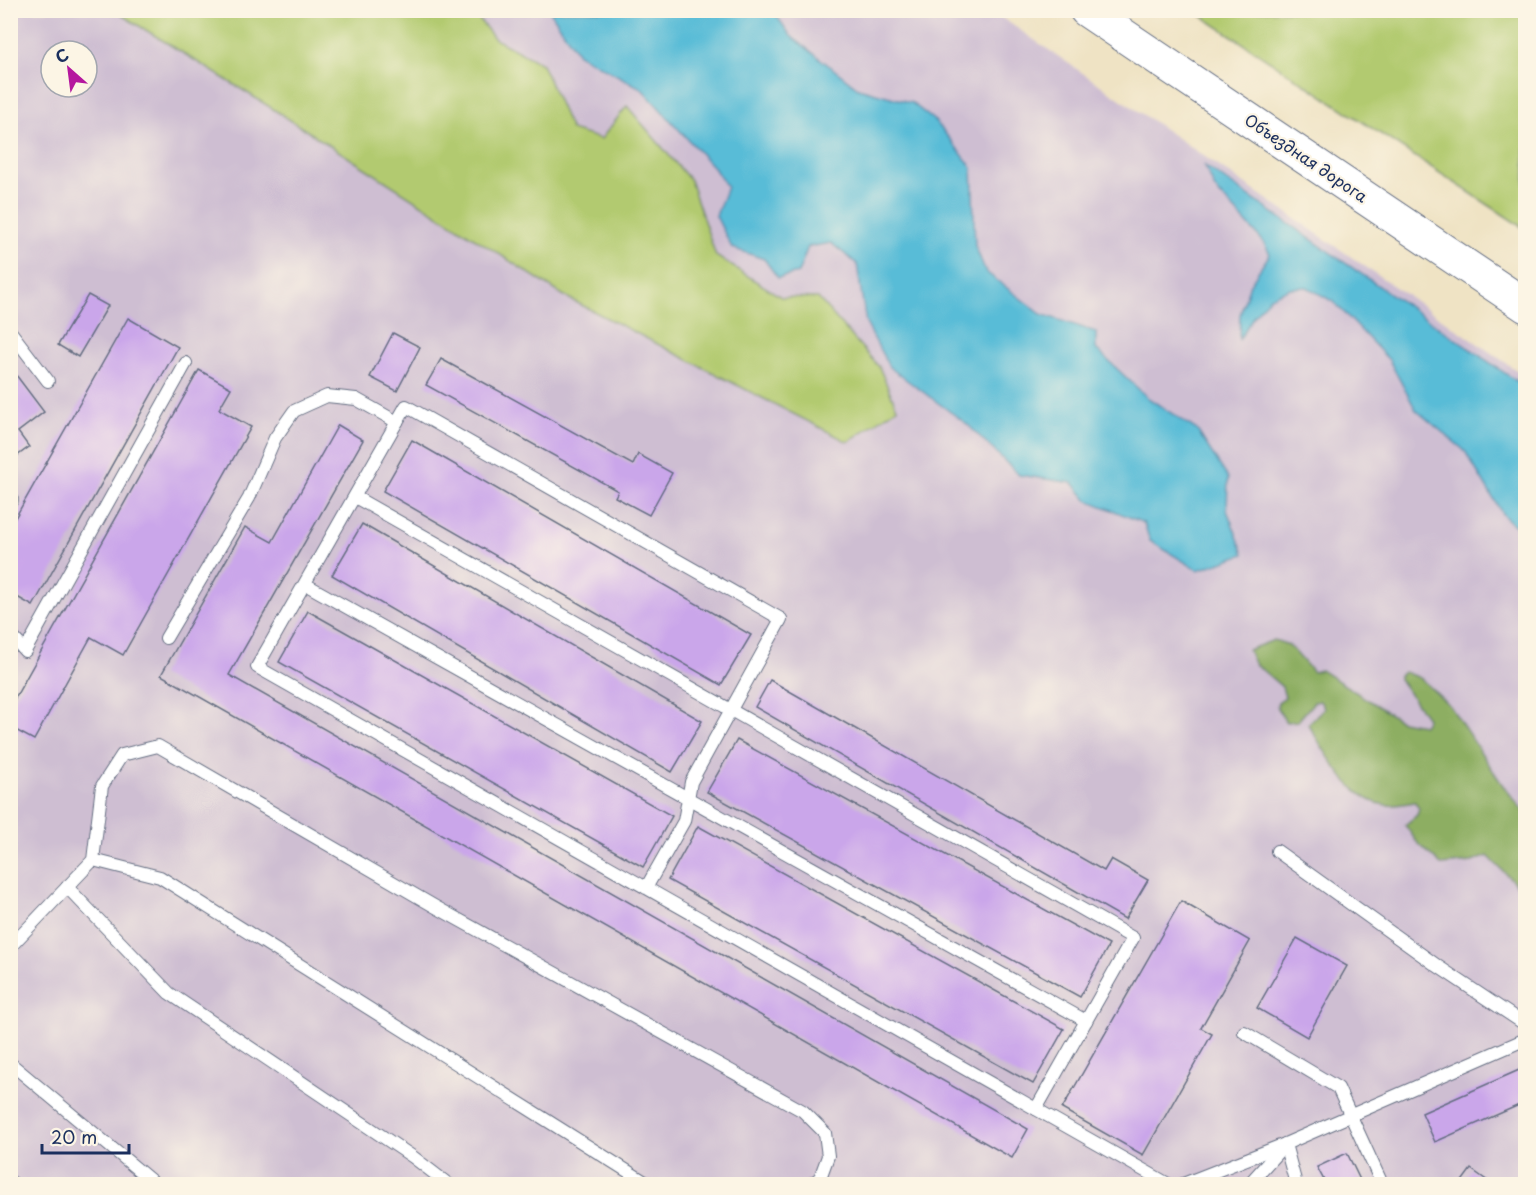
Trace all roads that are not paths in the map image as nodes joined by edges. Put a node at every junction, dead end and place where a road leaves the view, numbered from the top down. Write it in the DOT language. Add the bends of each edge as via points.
graph roads {
  1 [pos="1086,10"];
  2 [pos="1526,306"];
  3 [pos="10,331"];
  4 [pos="186,363"];
  5 [pos="48,381"];
  6 [pos="397,422"];
  7 [pos="355,497"];
  8 [pos="305,584"];
  9 [pos="10,634"];
  10 [pos="166,638"];
  11 [pos="731,710"];
  12 [pos="688,798"];
  13 [pos="1276,851"];
  14 [pos="93,860"];
  15 [pos="67,887"];
  16 [pos="646,888"];
  17 [pos="10,946"];
  18 [pos="1086,1021"];
  19 [pos="1526,1025"];
  20 [pos="1244,1032"];
  21 [pos="1526,1039"];
  22 [pos="10,1063"];
  23 [pos="1036,1109"];
  24 [pos="1350,1115"];
  25 [pos="1285,1144"];
  26 [pos="10,1181"];
  27 [pos="14,1185"];
  28 [pos="155,1185"];
  29 [pos="448,1185"];
  30 [pos="648,1185"];
  31 [pos="811,1185"];
  32 [pos="1168,1185"];
  33 [pos="1183,1185"];
  34 [pos="1249,1185"];
  35 [pos="1296,1185"];
  36 [pos="1382,1185"];
  1 -- 2 [label="main road, Объездная дорога"];
  3 -- 5 [label="lane"];
  4 -- 9 [label="lane" via="25,651"];
  6 -- 7 [label="lane"];
  6 -- 10 [label="lane" via="356,399 327,396 294,411 275,438 249,498"];
  6 -- 11 [label="lane" via="406,406 781,619"];
  7 -- 8 [label="lane"];
  7 -- 11 [label="lane"];
  8 -- 12 [label="lane"];
  8 -- 16 [label="lane" via="258,667"];
  11 -- 12 [label="lane" via="691,782"];
  11 -- 18 [label="lane" via="1133,938"];
  12 -- 16 [label="lane" via="684,821"];
  12 -- 18 [label="lane"];
  13 -- 19 [label="lane"];
  14 -- 15 [label="lane"];
  14 -- 30 [label="lane" via="160,877"];
  14 -- 31 [label="lane" via="102,786 122,755 158,746 434,906 803,1111 825,1133 828,1156 820,1178"];
  15 -- 17 [label="lane"];
  15 -- 29 [label="lane" via="169,993 413,1157"];
  16 -- 23 [label="lane"];
  18 -- 23 [label="lane"];
  20 -- 24 [label="lane" via="1338,1088"];
  21 -- 24 [label="lane"];
  22 -- 28 [label="lane"];
  23 -- 32 [label="lane"];
  24 -- 25 [label="lane"];
  24 -- 36 [label="lane"];
  25 -- 33 [label="lane"];
  25 -- 34 [label="lane"];
  25 -- 35 [label="lane"];
  26 -- 27 [label="lane"];
}
